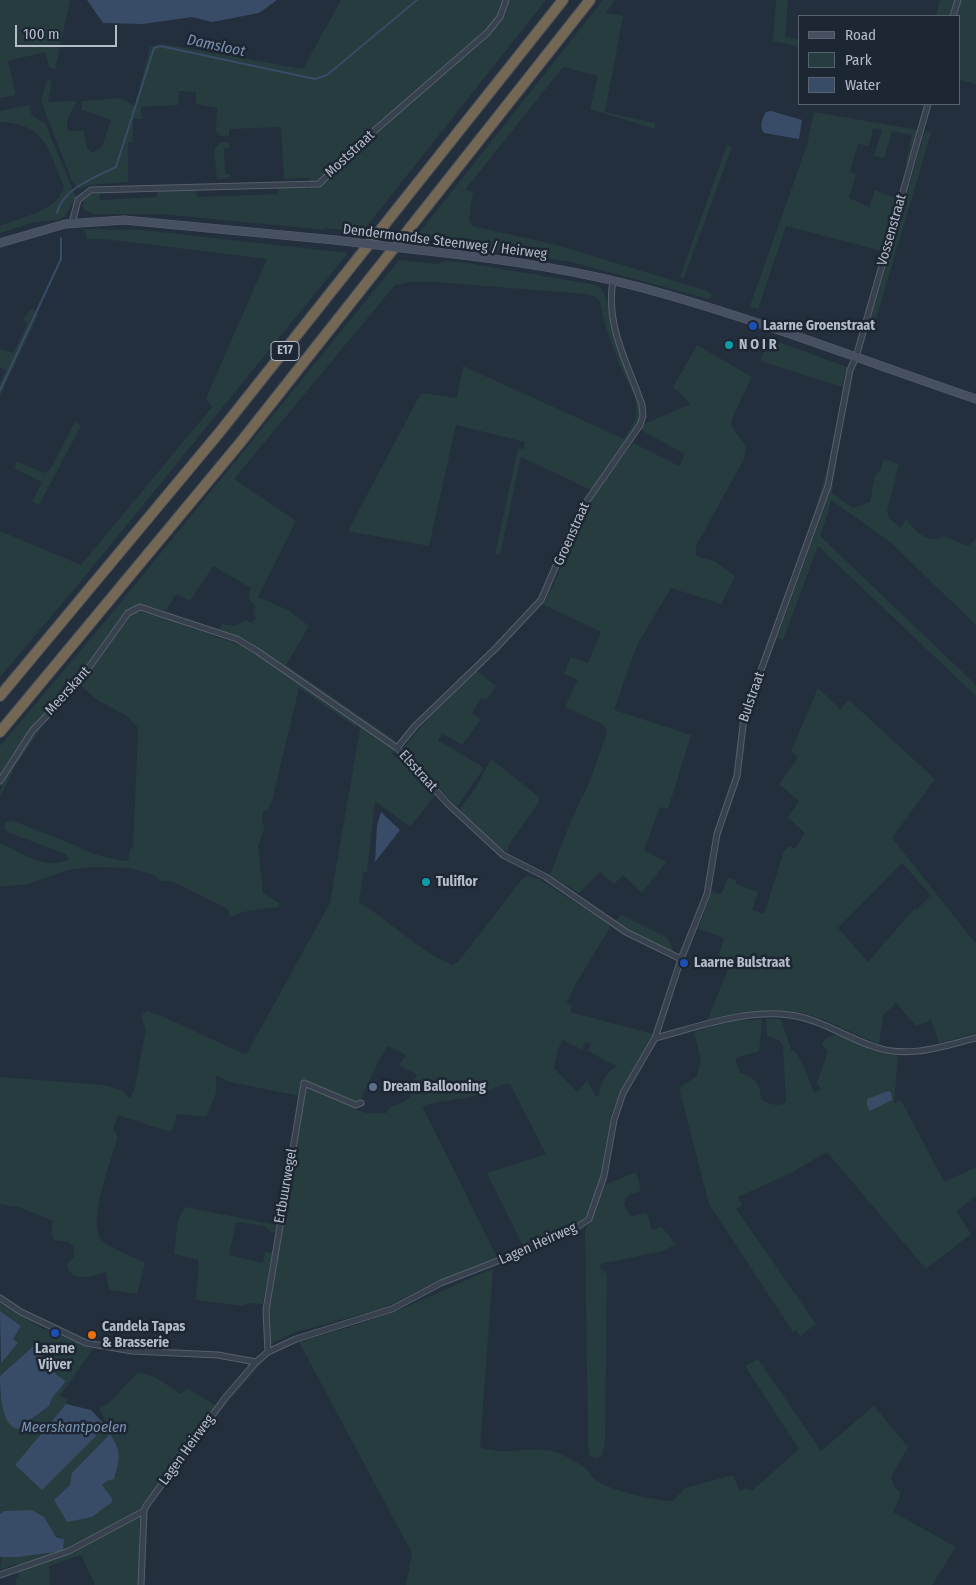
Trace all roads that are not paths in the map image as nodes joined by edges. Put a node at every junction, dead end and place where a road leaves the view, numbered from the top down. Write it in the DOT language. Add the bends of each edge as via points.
graph roads {
  1 [pos="506,0"];
  2 [pos="562,0"];
  3 [pos="590,0"];
  4 [pos="958,0"];
  5 [pos="954,15"];
  6 [pos="928,105"];
  7 [pos="72,223"];
  8 [pos="0,243"];
  9 [pos="613,281"];
  10 [pos="856,357"];
  11 [pos="976,399"];
  12 [pos="140,607"];
  13 [pos="0,696"];
  14 [pos="0,732"];
  15 [pos="397,748"];
  16 [pos="0,781"];
  17 [pos="681,960"];
  18 [pos="655,1038"];
  19 [pos="976,1038"];
  20 [pos="361,1103"];
  21 [pos="0,1298"];
  22 [pos="268,1352"];
  23 [pos="256,1362"];
  24 [pos="144,1511"];
  25 [pos="0,1575"];
  26 [pos="141,1585"];
  1 -- 7 [label="street, Moststraat" via="500,17 487,33 359,144 319,184 91,190 78,200"];
  2 -- 13 [label="highway, E17" via="225,426"];
  3 -- 14 [label="highway, E17" via="240,443"];
  4 -- 5 [label="street"];
  6 -- 10 [label="street, Vossenstraat"];
  7 -- 8 [label="main road, Dendermondse Steenweg / Heirweg"];
  7 -- 9 [label="main road, Dendermondse Steenweg / Heirweg, bridge" via="124,220 335,240 513,260"];
  9 -- 10 [label="main road, Dendermondse Steenweg / Heirweg" via="760,323"];
  9 -- 15 [label="street, Groenstraat" via="610,298 613,325 642,405 640,425 580,511 541,600"];
  10 -- 11 [label="main road, Dendermondse Steenweg / Heirweg"];
  10 -- 17 [label="street, Bulstraat" via="850,370 828,486 744,717 737,776 717,834 707,894"];
  12 -- 15 [label="street, Elsstraat" via="247,644"];
  12 -- 16 [label="street, Meerskant" via="128,613 76,684 32,731"];
  15 -- 17 [label="street, Elsstraat" via="448,804 503,855 546,877 626,932"];
  17 -- 18 [label="street, Bulstraat"];
  18 -- 19 [label="street" via="730,1018 779,1014 804,1017 891,1051 921,1051"];
  18 -- 22 [label="street, Lagen Heirweg" via="623,1093 598,1194 588,1219 577,1229 441,1283 392,1310 296,1338"];
  20 -- 22 [label="street, Ertbuurwegel" via="356,1105 304,1083 266,1310"];
  21 -- 23 [label="street" via="21,1312 86,1342 132,1351 218,1355"];
  22 -- 23 [label="street, Lagen Heirweg"];
  23 -- 24 [label="street, Lagen Heirweg" via="185,1450"];
  24 -- 25 [label="street, Lagen Heirweg" via="69,1551"];
  24 -- 26 [label="street"];
}
